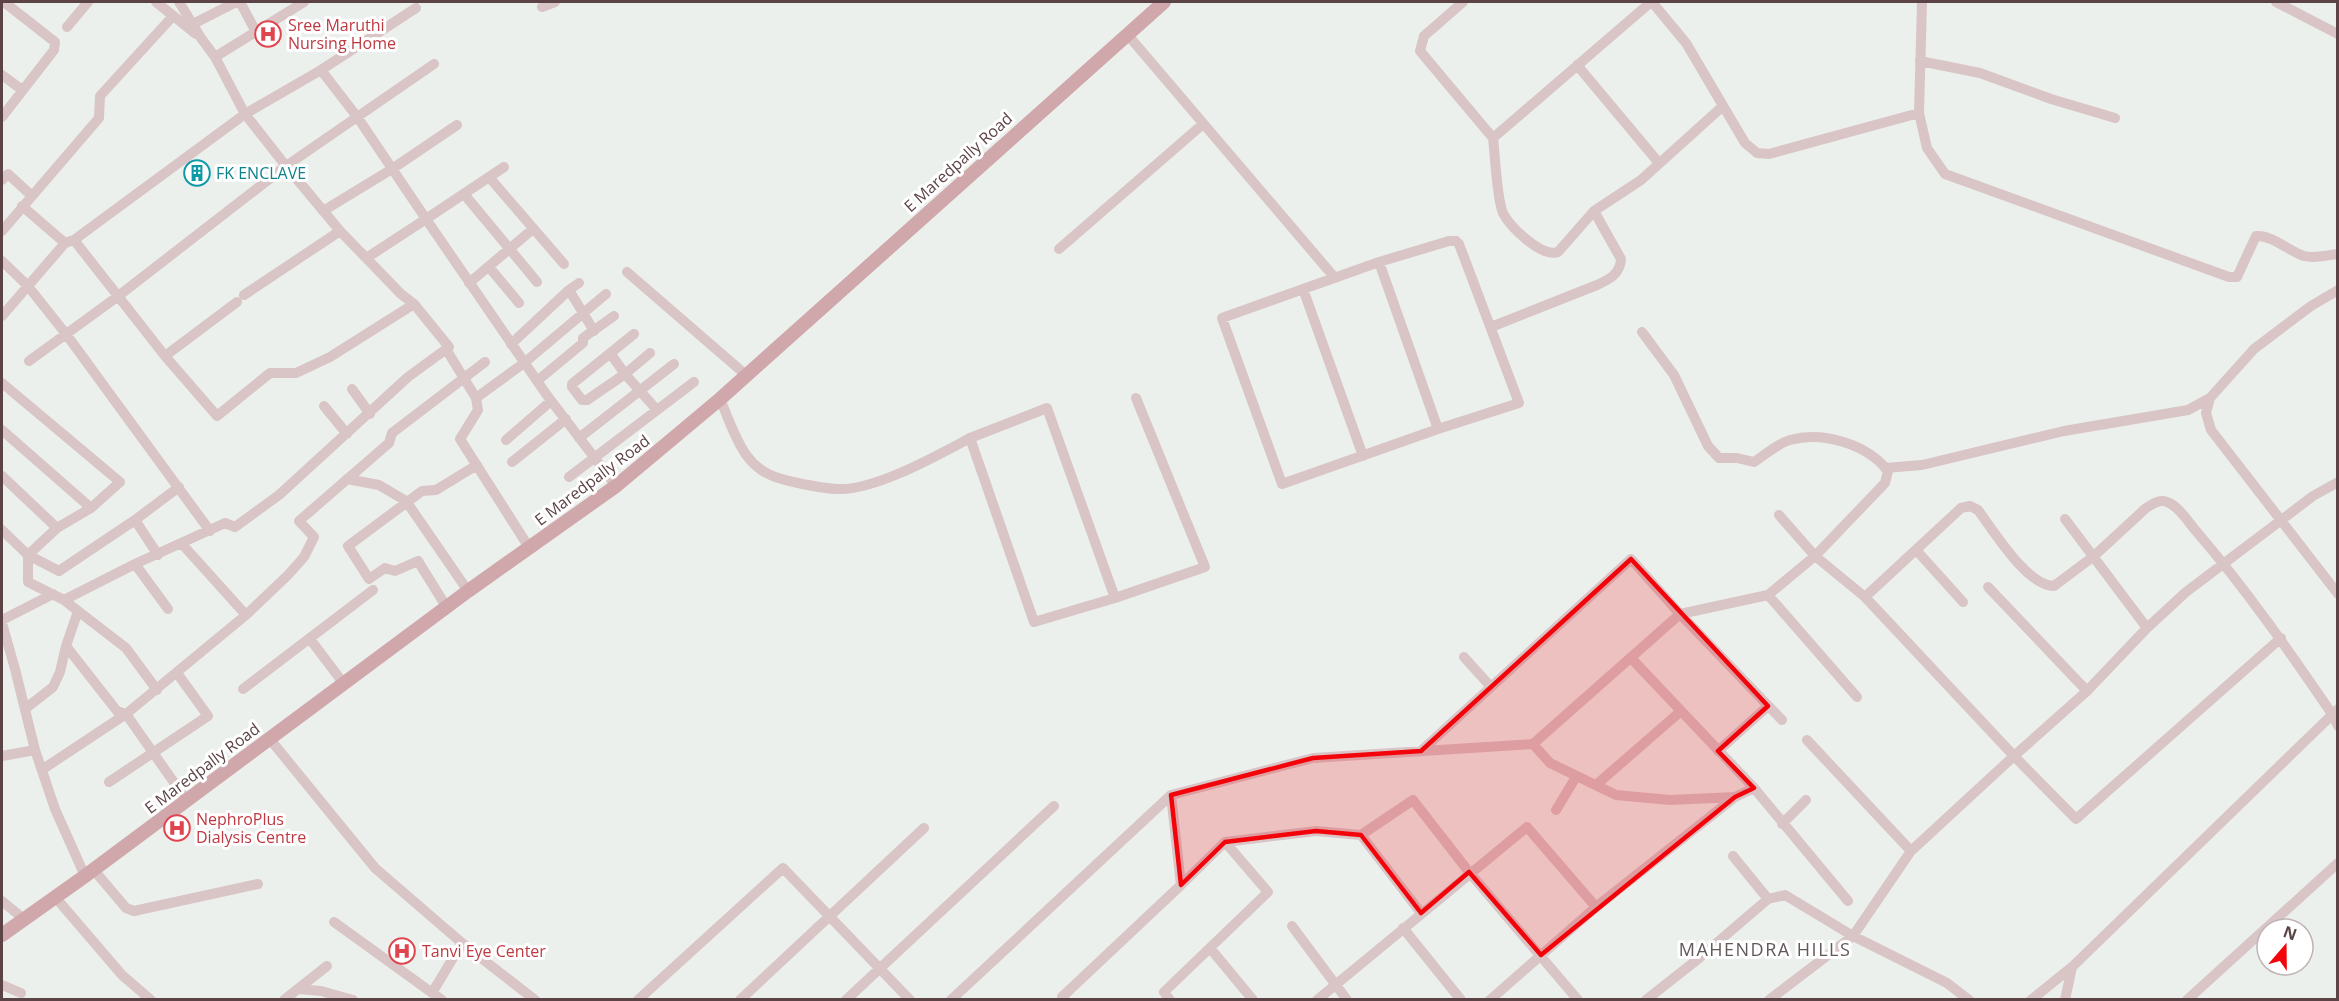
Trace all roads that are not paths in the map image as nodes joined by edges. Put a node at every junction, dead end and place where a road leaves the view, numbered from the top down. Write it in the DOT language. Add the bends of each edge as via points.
graph roads {
  1 [pos="4,2"];
  2 [pos="88,2"];
  3 [pos="156,2"];
  4 [pos="179,2"];
  5 [pos="238,2"];
  6 [pos="304,2"];
  7 [pos="555,2"];
  8 [pos="1164,2"];
  9 [pos="1463,2"];
  10 [pos="1651,2"];
  11 [pos="1922,2"];
  12 [pos="2276,2"];
  13 [pos="542,7"];
  14 [pos="416,8"];
  15 [pos="173,16"];
  16 [pos="193,24"];
  17 [pos="67,27"];
  18 [pos="256,32"];
  19 [pos="1126,34"];
  20 [pos="2337,34"];
  21 [pos="201,38"];
  22 [pos="214,57"];
  23 [pos="1920,61"];
  24 [pos="434,64"];
  25 [pos="1577,65"];
  26 [pos="321,70"];
  27 [pos="2,75"];
  28 [pos="21,89"];
  29 [pos="1723,106"];
  30 [pos="1919,113"];
  31 [pos="245,114"];
  32 [pos="2,117"];
  33 [pos="358,118"];
  34 [pos="2115,118"];
  35 [pos="1203,124"];
  36 [pos="457,125"];
  37 [pos="1493,138"];
  38 [pos="1659,163"];
  39 [pos="286,166"];
  40 [pos="504,167"];
  41 [pos="392,169"];
  42 [pos="489,177"];
  43 [pos="2,180"];
  44 [pos="464,194"];
  45 [pos="31,195"];
  46 [pos="22,206"];
  47 [pos="323,211"];
  48 [pos="1594,211"];
  49 [pos="426,219"];
  50 [pos="3,225"];
  51 [pos="533,229"];
  52 [pos="340,231"];
  53 [pos="70,242"];
  54 [pos="509,249"];
  55 [pos="1059,249"];
  56 [pos="2337,254"];
  57 [pos="368,257"];
  58 [pos="2,261"];
  59 [pos="1379,262"];
  60 [pos="564,264"];
  61 [pos="489,267"];
  62 [pos="627,272"];
  63 [pos="1335,278"];
  64 [pos="537,282"];
  65 [pos="469,283"];
  66 [pos="579,283"];
  67 [pos="27,285"];
  68 [pos="1303,289"];
  69 [pos="569,290"];
  70 [pos="2337,290"];
  71 [pos="606,294"];
  72 [pos="117,297"];
  73 [pos="519,303"];
  74 [pos="414,304"];
  75 [pos="582,314"];
  76 [pos="2,316"];
  77 [pos="614,316"];
  78 [pos="1491,327"];
  79 [pos="594,331"];
  80 [pos="1642,332"];
  81 [pos="66,334"];
  82 [pos="634,334"];
  83 [pos="511,344"];
  84 [pos="446,349"];
  85 [pos="610,353"];
  86 [pos="650,353"];
  87 [pos="165,356"];
  88 [pos="28,361"];
  89 [pos="485,362"];
  90 [pos="524,363"];
  91 [pos="674,364"];
  92 [pos="625,374"];
  93 [pos="746,375"];
  94 [pos="464,378"];
  95 [pos="537,381"];
  96 [pos="694,382"];
  97 [pos="3,386"];
  98 [pos="352,389"];
  99 [pos="639,391"];
  100 [pos="476,398"];
  101 [pos="1136,398"];
  102 [pos="2210,398"];
  103 [pos="720,399"];
  104 [pos="551,401"];
  105 [pos="324,406"];
  106 [pos="657,410"];
  107 [pos="370,414"];
  108 [pos="566,419"];
  109 [pos="1438,429"];
  110 [pos="2,430"];
  111 [pos="347,435"];
  112 [pos="579,438"];
  113 [pos="970,438"];
  114 [pos="506,440"];
  115 [pos="1363,456"];
  116 [pos="594,458"];
  117 [pos="512,462"];
  118 [pos="477,465"];
  119 [pos="1885,468"];
  120 [pos="2,476"];
  121 [pos="569,477"];
  122 [pos="347,479"];
  123 [pos="2337,482"];
  124 [pos="616,486"];
  125 [pos="178,487"];
  126 [pos="406,501"];
  127 [pos="91,508"];
  128 [pos="1779,515"];
  129 [pos="2066,519"];
  130 [pos="135,520"];
  131 [pos="2280,522"];
  132 [pos="57,528"];
  133 [pos="2,530"];
  134 [pos="210,531"];
  135 [pos="182,544"];
  136 [pos="530,549"];
  137 [pos="1917,551"];
  138 [pos="28,555"];
  139 [pos="158,555"];
  140 [pos="1815,556"];
  141 [pos="2094,556"];
  142 [pos="135,564"];
  143 [pos="2224,564"];
  144 [pos="1988,587"];
  145 [pos="373,590"];
  146 [pos="468,591"];
  147 [pos="53,594"];
  148 [pos="2337,594"];
  149 [pos="1768,596"];
  150 [pos="1865,597"];
  151 [pos="1115,598"];
  152 [pos="64,600"];
  153 [pos="1963,602"];
  154 [pos="447,608"];
  155 [pos="168,609"];
  156 [pos="78,611"];
  157 [pos="1680,614"];
  158 [pos="246,615"];
  159 [pos="2,622"];
  160 [pos="2147,628"];
  161 [pos="2281,638"];
  162 [pos="310,639"];
  163 [pos="66,646"];
  164 [pos="1464,657"];
  165 [pos="1631,658"];
  166 [pos="177,673"];
  167 [pos="344,684"];
  168 [pos="1491,687"];
  169 [pos="243,689"];
  170 [pos="157,690"];
  171 [pos="2087,691"];
  172 [pos="1857,697"];
  173 [pos="1768,706"];
  174 [pos="25,709"];
  175 [pos="1681,711"];
  176 [pos="2335,711"];
  177 [pos="126,714"];
  178 [pos="1782,720"];
  179 [pos="2337,726"];
  180 [pos="269,738"];
  181 [pos="1807,740"];
  182 [pos="1533,744"];
  183 [pos="35,750"];
  184 [pos="1421,751"];
  185 [pos="1719,751"];
  186 [pos="153,752"];
  187 [pos="2,756"];
  188 [pos="2014,756"];
  189 [pos="43,769"];
  190 [pos="1575,777"];
  191 [pos="110,782"];
  192 [pos="1596,785"];
  193 [pos="1754,788"];
  194 [pos="1171,795"];
  195 [pos="1735,796"];
  196 [pos="1806,800"];
  197 [pos="187,801"];
  198 [pos="1054,806"];
  199 [pos="1556,810"];
  200 [pos="1782,824"];
  201 [pos="924,828"];
  202 [pos="1361,835"];
  203 [pos="1225,842"];
  204 [pos="1911,851"];
  205 [pos="1733,856"];
  206 [pos="2337,863"];
  207 [pos="1469,872"];
  208 [pos="89,873"];
  209 [pos="258,884"];
  210 [pos="1181,885"];
  211 [pos="56,898"];
  212 [pos="1768,899"];
  213 [pos="2,901"];
  214 [pos="1848,901"];
  215 [pos="1596,907"];
  216 [pos="1421,913"];
  217 [pos="829,916"];
  218 [pos="25,920"];
  219 [pos="334,922"];
  220 [pos="1292,926"];
  221 [pos="1403,928"];
  222 [pos="2,935"];
  223 [pos="1853,936"];
  224 [pos="462,943"];
  225 [pos="1210,948"];
  226 [pos="1541,955"];
  227 [pos="327,966"];
  228 [pos="2072,967"];
  229 [pos="879,968"];
  230 [pos="1334,984"];
  231 [pos="2,985"];
  232 [pos="298,988"];
  233 [pos="21,993"];
  234 [pos="437,996"];
  235 [pos="1062,997"];
  236 [pos="151,999"];
  237 [pos="286,999"];
  238 [pos="353,999"];
  239 [pos="535,999"];
  240 [pos="638,999"];
  241 [pos="740,999"];
  242 [pos="846,999"];
  243 [pos="910,999"];
  244 [pos="951,999"];
  245 [pos="1170,999"];
  246 [pos="1253,999"];
  247 [pos="1317,999"];
  248 [pos="1347,999"];
  249 [pos="1461,999"];
  250 [pos="1490,999"];
  251 [pos="1578,999"];
  252 [pos="1646,999"];
  253 [pos="1769,999"];
  254 [pos="1968,999"];
  255 [pos="2031,999"];
  256 [pos="2066,999"];
  257 [pos="2187,999"];
  1 -- 28 [label="street" via="55,42 54,50"];
  2 -- 17 [label="street"];
  3 -- 15 [label="street"];
  4 -- 16 [label="street"];
  5 -- 16 [label="street"];
  5 -- 18 [label="street"];
  6 -- 18 [label="street"];
  7 -- 13 [label="street"];
  8 -- 19 [label="main road, E Maredpally Road"];
  9 -- 37 [label="street" via="1424,36 1420,51"];
  10 -- 25 [label="street"];
  10 -- 29 [label="street" via="1686,43"];
  11 -- 23 [label="street"];
  12 -- 20 [label="street"];
  14 -- 26 [label="street"];
  15 -- 21 [label="street"];
  15 -- 45 [label="street" via="100,96 99,118"];
  16 -- 21 [label="street"];
  18 -- 22 [label="street"];
  19 -- 35 [label="street"];
  19 -- 93 [label="main road, E Maredpally Road"];
  21 -- 22 [label="street"];
  22 -- 31 [label="street"];
  23 -- 30 [label="street"];
  23 -- 34 [label="street" via="1980,73"];
  24 -- 33 [label="street"];
  25 -- 37 [label="street"];
  25 -- 38 [label="street"];
  26 -- 31 [label="street"];
  26 -- 33 [label="street"];
  27 -- 28 [label="street"];
  28 -- 32 [label="street"];
  29 -- 30 [label="street" via="1751,150 1769,154"];
  29 -- 38 [label="street"];
  30 -- 56 [label="street" via="1927,148 1945,174 2229,277 2236,277 2256,236 2304,256"];
  31 -- 39 [label="street"];
  31 -- 53 [label="street"];
  33 -- 39 [label="street"];
  33 -- 41 [label="street"];
  35 -- 55 [label="street"];
  35 -- 63 [label="street"];
  36 -- 41 [label="street"];
  37 -- 48 [label="street" via="1503,213 1542,252 1558,252"];
  38 -- 48 [label="street"];
  39 -- 47 [label="street"];
  39 -- 72 [label="street"];
  40 -- 42 [label="street"];
  41 -- 47 [label="street"];
  41 -- 49 [label="street"];
  42 -- 44 [label="street"];
  42 -- 51 [label="street"];
  43 -- 45 [label="street" via="8,174"];
  44 -- 49 [label="street"];
  44 -- 54 [label="street"];
  45 -- 46 [label="street"];
  46 -- 50 [label="street"];
  46 -- 53 [label="street"];
  47 -- 52 [label="street"];
  48 -- 78 [label="street" via="1621,259 1616,274"];
  49 -- 57 [label="street"];
  49 -- 65 [label="street"];
  51 -- 54 [label="street"];
  51 -- 60 [label="street"];
  52 -- 57 [label="street"];
  52 -- 87 [label="street" via="240,298"];
  53 -- 67 [label="street"];
  53 -- 72 [label="street"];
  54 -- 61 [label="street"];
  54 -- 64 [label="street"];
  57 -- 74 [label="street"];
  58 -- 67 [label="street"];
  59 -- 63 [label="street"];
  59 -- 78 [label="street" via="1456,241"];
  59 -- 109 [label="street"];
  61 -- 65 [label="street"];
  61 -- 73 [label="street"];
  62 -- 93 [label="street"];
  63 -- 68 [label="street"];
  65 -- 83 [label="street"];
  66 -- 69 [label="street"];
  67 -- 76 [label="street"];
  67 -- 81 [label="street"];
  68 -- 115 [label="street"];
  68 -- 115 [label="street" via="1222,318 1282,484"];
  69 -- 75 [label="street"];
  69 -- 83 [label="street"];
  70 -- 102 [label="street" via="2254,349"];
  71 -- 75 [label="street"];
  72 -- 81 [label="street"];
  72 -- 87 [label="street"];
  74 -- 84 [label="street" via="443,337 449,347"];
  74 -- 87 [label="street" via="322,361 296,373 270,374 217,416"];
  75 -- 79 [label="street"];
  75 -- 90 [label="street"];
  77 -- 79 [label="street"];
  78 -- 109 [label="street" via="1519,403"];
  79 -- 95 [label="street"];
  80 -- 119 [label="street" via="1674,375 1708,446 1719,458 1754,462 1788,440 1808,438 1840,441 1858,448"];
  81 -- 88 [label="street"];
  81 -- 125 [label="street"];
  82 -- 85 [label="street"];
  83 -- 90 [label="street"];
  84 -- 94 [label="street"];
  84 -- 107 [label="street" via="408,377"];
  85 -- 92 [label="street"];
  85 -- 92 [label="street" via="572,387 585,401"];
  86 -- 92 [label="street"];
  89 -- 94 [label="street"];
  90 -- 95 [label="street"];
  90 -- 100 [label="street"];
  91 -- 99 [label="street"];
  92 -- 99 [label="street"];
  93 -- 103 [label="main road, E Maredpally Road"];
  94 -- 100 [label="street"];
  94 -- 122 [label="street" via="392,433 389,443"];
  95 -- 104 [label="street"];
  96 -- 106 [label="street"];
  97 -- 127 [label="street" via="120,482"];
  98 -- 107 [label="street"];
  99 -- 106 [label="street"];
  99 -- 112 [label="street"];
  100 -- 118 [label="street" via="478,410 460,439"];
  101 -- 151 [label="street" via="1205,567"];
  102 -- 119 [label="street" via="2188,410 2064,431 1922,465"];
  102 -- 131 [label="street" via="2206,413 2211,430"];
  103 -- 113 [label="street" via="747,456 761,471 811,486 840,489 866,485 921,464"];
  103 -- 124 [label="main road, E Maredpally Road"];
  104 -- 108 [label="street"];
  104 -- 114 [label="street"];
  105 -- 111 [label="street"];
  106 -- 116 [label="street"];
  107 -- 111 [label="street"];
  108 -- 112 [label="street"];
  108 -- 117 [label="street"];
  109 -- 115 [label="street"];
  110 -- 127 [label="street"];
  111 -- 134 [label="street" via="279,495 235,527 225,523"];
  112 -- 116 [label="street"];
  113 -- 151 [label="street" via="1034,622"];
  113 -- 151 [label="street" via="1047,408"];
  116 -- 121 [label="street"];
  116 -- 124 [label="street"];
  118 -- 126 [label="street" via="436,490 422,491"];
  118 -- 136 [label="street"];
  119 -- 140 [label="street" via="1885,483"];
  120 -- 132 [label="street"];
  122 -- 126 [label="street" via="379,485"];
  122 -- 158 [label="street" via="299,520 314,537 304,557"];
  123 -- 131 [label="street"];
  124 -- 136 [label="main road, E Maredpally Road"];
  125 -- 130 [label="street"];
  125 -- 134 [label="street"];
  126 -- 146 [label="street"];
  126 -- 154 [label="street" via="348,546 369,579 384,568 395,571 418,561"];
  127 -- 132 [label="street"];
  128 -- 140 [label="street"];
  129 -- 141 [label="street"];
  130 -- 138 [label="street" via="59,570"];
  130 -- 139 [label="street"];
  131 -- 143 [label="street"];
  131 -- 148 [label="street"];
  132 -- 138 [label="street"];
  133 -- 138 [label="street"];
  134 -- 135 [label="street"];
  135 -- 139 [label="street"];
  135 -- 158 [label="street"];
  136 -- 146 [label="main road, E Maredpally Road"];
  137 -- 141 [label="street" via="1961,508 1970,506 2026,571 2046,586 2054,586"];
  137 -- 150 [label="street"];
  137 -- 153 [label="street"];
  138 -- 147 [label="street" via="28,582"];
  139 -- 142 [label="street"];
  140 -- 149 [label="street"];
  140 -- 150 [label="street"];
  141 -- 143 [label="street" via="2146,508 2164,501 2171,503"];
  141 -- 160 [label="street"];
  142 -- 152 [label="street"];
  142 -- 155 [label="street"];
  143 -- 160 [label="street"];
  143 -- 161 [label="street"];
  144 -- 171 [label="street"];
  145 -- 162 [label="street"];
  146 -- 154 [label="main road, E Maredpally Road"];
  147 -- 152 [label="street"];
  147 -- 159 [label="street"];
  149 -- 157 [label="street"];
  149 -- 172 [label="street"];
  150 -- 188 [label="street"];
  152 -- 156 [label="street"];
  154 -- 167 [label="main road, E Maredpally Road"];
  156 -- 163 [label="street"];
  156 -- 170 [label="street" via="126,648"];
  157 -- 165 [label="street"];
  157 -- 168 [label="street" via="1631,559"];
  157 -- 173 [label="street"];
  158 -- 166 [label="street"];
  159 -- 174 [label="street"];
  160 -- 171 [label="street"];
  161 -- 176 [label="street"];
  161 -- 188 [label="street" via="2076,819"];
  162 -- 167 [label="street"];
  162 -- 169 [label="street"];
  163 -- 174 [label="street" via="53,687"];
  163 -- 177 [label="street" via="117,711"];
  164 -- 168 [label="street"];
  165 -- 175 [label="street"];
  165 -- 182 [label="street"];
  166 -- 170 [label="street"];
  166 -- 186 [label="street" via="208,716"];
  167 -- 180 [label="main road, E Maredpally Road"];
  168 -- 184 [label="street"];
  170 -- 177 [label="street"];
  171 -- 188 [label="street"];
  173 -- 178 [label="street"];
  173 -- 185 [label="street"];
  174 -- 183 [label="street"];
  175 -- 185 [label="street"];
  175 -- 192 [label="street"];
  176 -- 179 [label="street"];
  176 -- 228 [label="street"];
  177 -- 186 [label="street"];
  177 -- 189 [label="street"];
  180 -- 197 [label="main road, E Maredpally Road"];
  180 -- 224 [label="street" via="375,868"];
  181 -- 204 [label="street"];
  182 -- 184 [label="street"];
  182 -- 190 [label="street" via="1550,763"];
  183 -- 187 [label="street"];
  183 -- 189 [label="street"];
  184 -- 194 [label="street" via="1313,758"];
  185 -- 193 [label="street"];
  186 -- 191 [label="street"];
  186 -- 197 [label="street"];
  188 -- 204 [label="street"];
  189 -- 208 [label="street" via="55,809"];
  190 -- 192 [label="street"];
  190 -- 199 [label="street"];
  192 -- 195 [label="street" via="1616,795 1670,800"];
  193 -- 195 [label="street"];
  193 -- 200 [label="street"];
  194 -- 210 [label="street"];
  194 -- 244 [label="street"];
  195 -- 215 [label="street"];
  196 -- 200 [label="street"];
  197 -- 208 [label="main road, E Maredpally Road"];
  198 -- 229 [label="street"];
  200 -- 214 [label="street"];
  201 -- 217 [label="street"];
  202 -- 203 [label="street" via="1316,831"];
  202 -- 207 [label="street" via="1413,800"];
  202 -- 216 [label="street"];
  203 -- 210 [label="street"];
  203 -- 225 [label="street" via="1268,892"];
  204 -- 223 [label="street"];
  205 -- 212 [label="street"];
  206 -- 257 [label="street"];
  207 -- 215 [label="street" via="1527,827"];
  207 -- 216 [label="street"];
  207 -- 226 [label="street"];
  208 -- 209 [label="street" via="134,911"];
  208 -- 211 [label="main road, E Maredpally Road"];
  210 -- 235 [label="street"];
  211 -- 218 [label="main road, E Maredpally Road"];
  211 -- 236 [label="street" via="122,975"];
  212 -- 223 [label="street" via="1785,895"];
  212 -- 252 [label="street"];
  213 -- 218 [label="street"];
  215 -- 226 [label="street"];
  216 -- 221 [label="street"];
  217 -- 229 [label="street"];
  217 -- 240 [label="street" via="783,868"];
  217 -- 241 [label="street"];
  218 -- 222 [label="main road, E Maredpally Road"];
  219 -- 234 [label="street"];
  220 -- 230 [label="street"];
  221 -- 230 [label="street"];
  221 -- 249 [label="street"];
  223 -- 253 [label="street"];
  223 -- 254 [label="street" via="1947,983"];
  224 -- 234 [label="street"];
  224 -- 239 [label="street"];
  225 -- 245 [label="street" via="1164,992"];
  225 -- 246 [label="street"];
  226 -- 250 [label="street"];
  226 -- 251 [label="street"];
  227 -- 232 [label="street"];
  228 -- 255 [label="street"];
  228 -- 256 [label="street"];
  229 -- 242 [label="street"];
  229 -- 243 [label="street"];
  230 -- 247 [label="street"];
  230 -- 248 [label="street"];
  231 -- 233 [label="street"];
  232 -- 237 [label="street"];
  232 -- 238 [label="street"];
}
